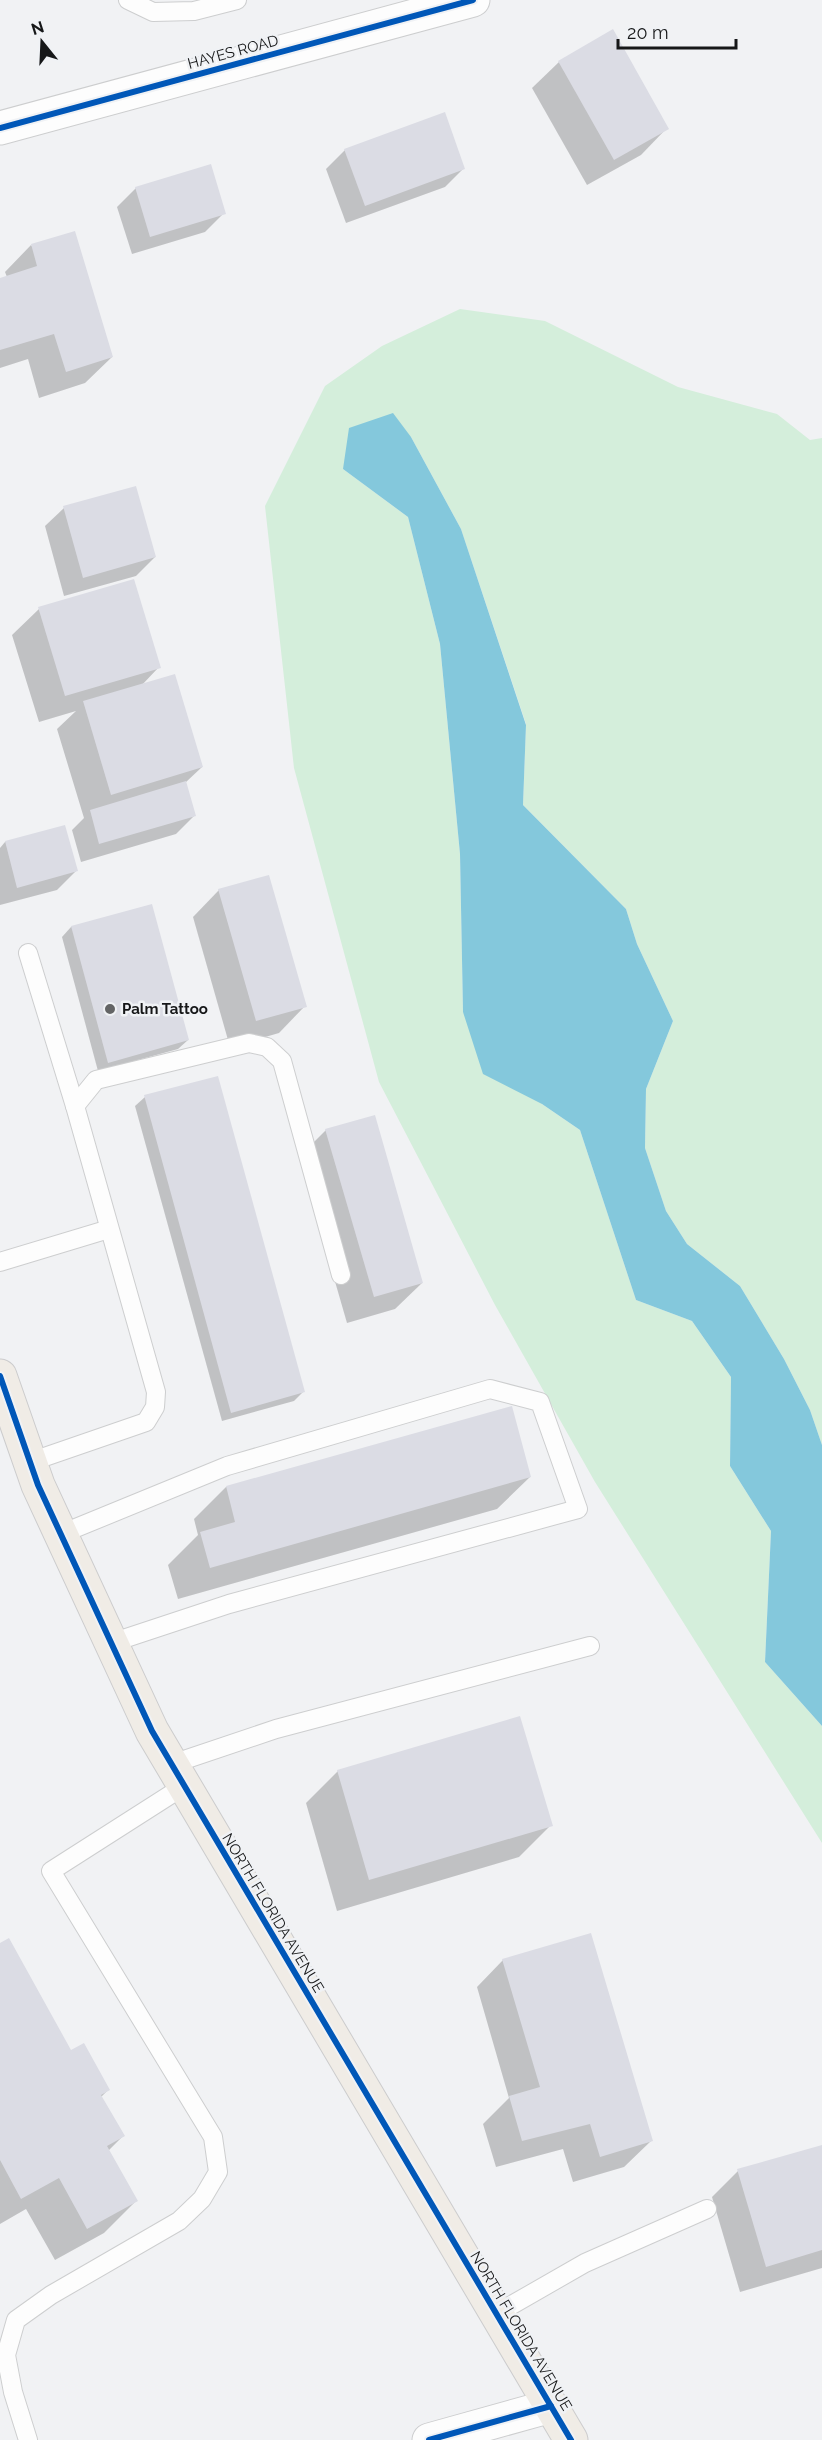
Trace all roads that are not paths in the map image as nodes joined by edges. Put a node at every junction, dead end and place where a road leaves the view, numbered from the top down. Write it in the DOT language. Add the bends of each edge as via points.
graph roads {
  1 [pos="128,0"];
  2 [pos="237,0"];
  3 [pos="473,0"];
  4 [pos="0,128"];
  5 [pos="28,953"];
  6 [pos="75,1106"];
  7 [pos="109,1229"];
  8 [pos="0,1262"];
  9 [pos="341,1275"];
  10 [pos="0,1376"];
  11 [pos="30,1462"];
  12 [pos="61,1534"];
  13 [pos="111,1643"];
  14 [pos="590,1646"];
  15 [pos="178,1775"];
  16 [pos="707,2209"];
  17 [pos="496,2313"];
  18 [pos="551,2406"];
  19 [pos="28,2440"];
  20 [pos="429,2440"];
  21 [pos="571,2440"];
  1 -- 2 [label="lane" via="153,12 194,11"];
  3 -- 4 [label="street, HAYES ROAD"];
  5 -- 6 [label="lane"];
  6 -- 7 [label="lane"];
  6 -- 9 [label="lane" via="96,1080 249,1043 267,1047 282,1061"];
  7 -- 8 [label="lane"];
  7 -- 11 [label="lane" via="156,1392 155,1407 146,1422"];
  10 -- 11 [label="main road, NORTH FLORIDA AVENUE"];
  11 -- 12 [label="main road, NORTH FLORIDA AVENUE"];
  12 -- 13 [label="main road, NORTH FLORIDA AVENUE"];
  12 -- 13 [label="lane" via="226,1466 490,1389 540,1402 578,1509 229,1604"];
  13 -- 15 [label="main road, NORTH FLORIDA AVENUE" via="152,1731"];
  14 -- 15 [label="lane" via="276,1729"];
  15 -- 17 [label="main road, NORTH FLORIDA AVENUE"];
  15 -- 19 [label="lane" via="51,1871 213,2137 218,2172 202,2199 179,2221 51,2295 16,2320 6,2355"];
  16 -- 17 [label="lane" via="585,2263"];
  17 -- 18 [label="main road, NORTH FLORIDA AVENUE"];
  18 -- 20 [label="street"];
  18 -- 21 [label="main road, NORTH FLORIDA AVENUE"];
}
